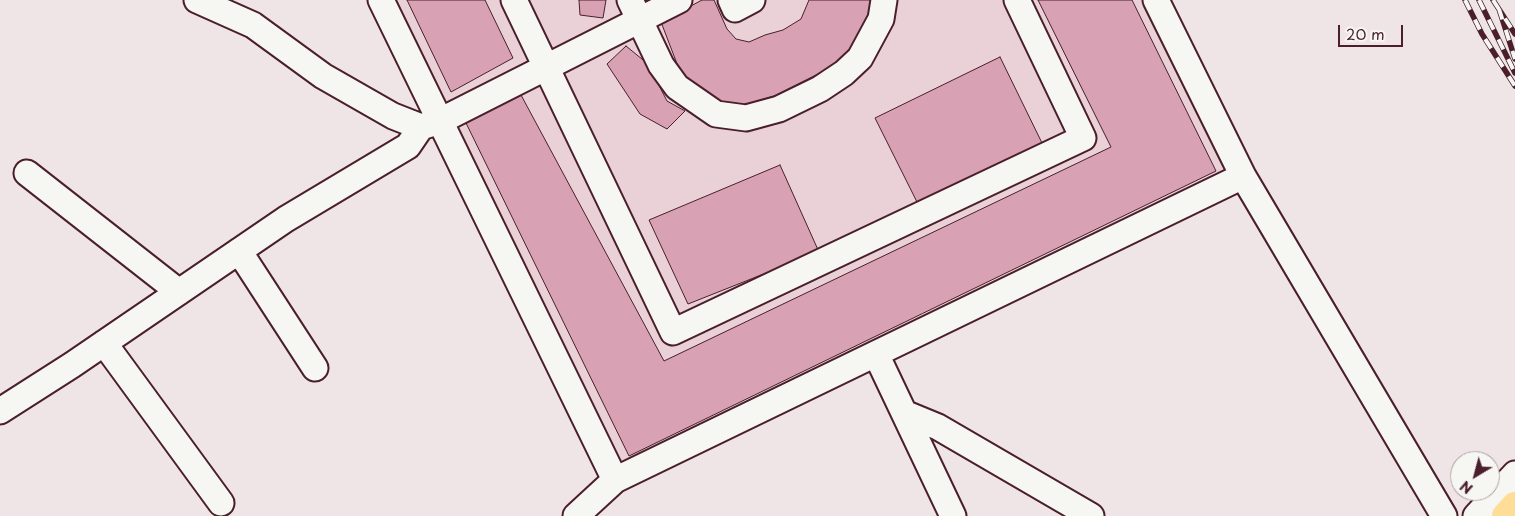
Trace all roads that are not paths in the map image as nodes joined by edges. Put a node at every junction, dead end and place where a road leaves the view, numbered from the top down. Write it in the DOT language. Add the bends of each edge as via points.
graph roads {
  1 [pos="197,0"];
  2 [pos="381,0"];
  3 [pos="514,0"];
  4 [pos="679,0"];
  5 [pos="731,0"];
  6 [pos="752,0"];
  7 [pos="884,0"];
  8 [pos="1017,0"];
  9 [pos="1156,0"];
  10 [pos="635,10"];
  11 [pos="545,67"];
  12 [pos="431,124"];
  13 [pos="27,173"];
  14 [pos="1243,176"];
  15 [pos="239,251"];
  16 [pos="179,292"];
  17 [pos="104,343"];
  18 [pos="876,354"];
  19 [pos="314,368"];
  20 [pos="0,411"];
  21 [pos="904,413"];
  22 [pos="1515,474"];
  23 [pos="615,480"];
  24 [pos="221,503"];
  25 [pos="1515,506"];
  26 [pos="576,516"];
  27 [pos="954,516"];
  28 [pos="1091,516"];
  29 [pos="1444,516"];
  30 [pos="1476,516"];
  31 [pos="1506,516"];
  1 -- 12 [label="street" via="253,25 323,76 393,116"];
  2 -- 12 [label="street"];
  3 -- 11 [label="street"];
  4 -- 10 [label="street"];
  5 -- 6 [label="street" via="735,8"];
  7 -- 10 [label="street" via="881,19 860,58 844,74 779,109 746,118 716,114 677,87 661,65"];
  8 -- 11 [label="street" via="1083,138 673,332"];
  9 -- 14 [label="street"];
  10 -- 11 [label="street"];
  11 -- 12 [label="street"];
  12 -- 15 [label="street" via="408,146"];
  12 -- 23 [label="street"];
  13 -- 16 [label="street"];
  14 -- 18 [label="street"];
  14 -- 29 [label="street"];
  15 -- 16 [label="street"];
  15 -- 19 [label="street"];
  16 -- 17 [label="street"];
  17 -- 20 [label="street"];
  17 -- 24 [label="street"];
  18 -- 21 [label="street"];
  18 -- 23 [label="street"];
  21 -- 27 [label="street"];
  21 -- 28 [label="street" via="938,427"];
  22 -- 30 [label="street"];
  23 -- 26 [label="street"];
  25 -- 31 [label="main road"];
}
